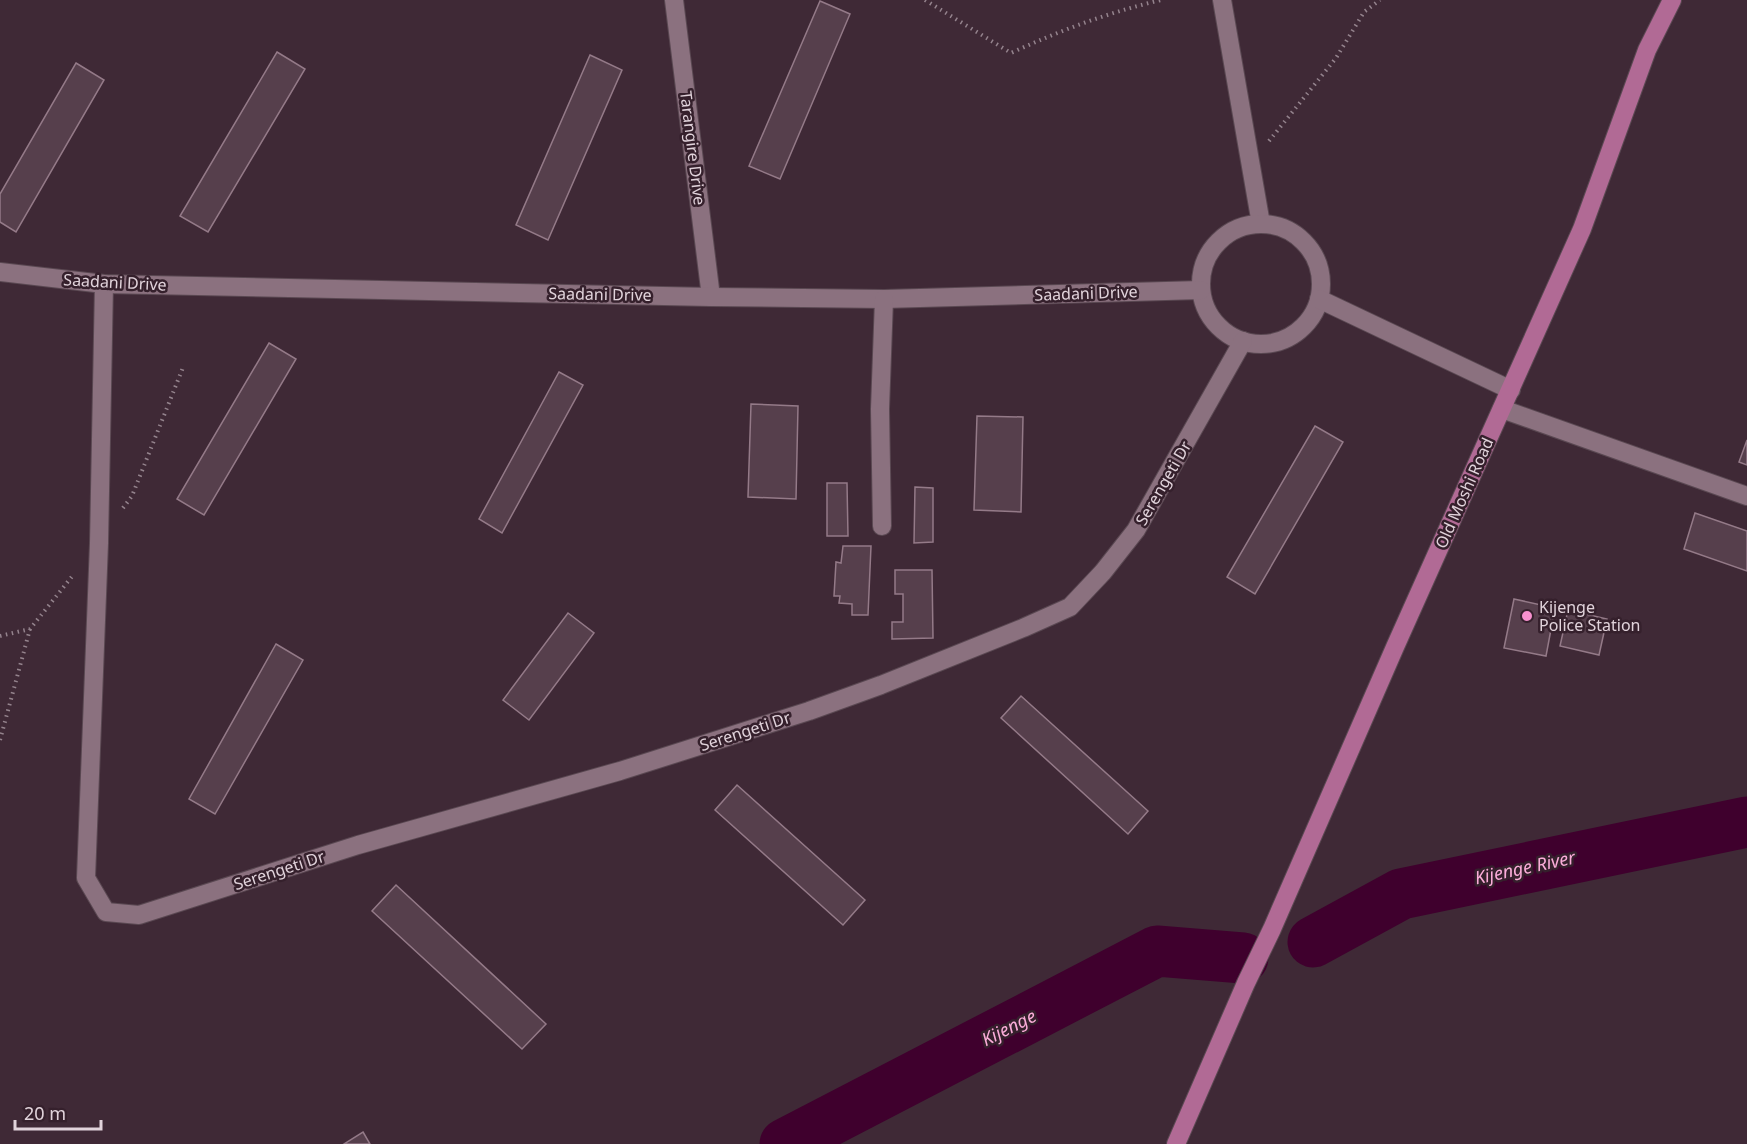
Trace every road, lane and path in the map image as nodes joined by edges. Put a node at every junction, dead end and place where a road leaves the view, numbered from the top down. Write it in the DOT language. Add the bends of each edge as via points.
graph roads {
  1 [pos="674,0"];
  2 [pos="925,0"];
  3 [pos="1161,0"];
  4 [pos="1222,0"];
  5 [pos="1380,0"];
  6 [pos="1661,0"];
  7 [pos="1672,0"];
  8 [pos="1647,51"];
  9 [pos="1250,165"];
  10 [pos="1261,224"];
  11 [pos="0,272"];
  12 [pos="104,284"];
  13 [pos="1201,290"];
  14 [pos="711,297"];
  15 [pos="884,299"];
  16 [pos="1319,299"];
  17 [pos="1243,341"];
  18 [pos="1511,390"];
  19 [pos="1502,409"];
  20 [pos="1747,496"];
  21 [pos="882,526"];
  22 [pos="30,629"];
  23 [pos="0,740"];
  24 [pos="1176,1144"];
  1 -- 14 [label="street, Tarangire Drive"];
  2 -- 3 [label="path" via="1011,53 1068,27"];
  4 -- 9 [label="street"];
  5 -- 9 [label="path" via="1364,12 1336,58"];
  6 -- 8 [label="main road"];
  7 -- 8 [label="main road, Old Moshi Road"];
  8 -- 18 [label="main road, Old Moshi Road" via="1582,229"];
  9 -- 10 [label="street"];
  10 -- 13 [label="street" via="1241,227 1210,251"];
  10 -- 16 [label="street" via="1279,226 1308,247 1317,263"];
  11 -- 12 [label="street, Saadani Drive"];
  12 -- 14 [label="street, Saadani Drive"];
  12 -- 17 [label="street, Serengeti Dr" via="86,878 106,912 139,915 358,845 809,711 1070,607 1136,530"];
  13 -- 15 [label="street, Saadani Drive"];
  13 -- 17 [label="street" via="1205,307 1215,322 1227,334"];
  14 -- 15 [label="street, Saadani Drive"];
  15 -- 21 [label="street" via="880,410"];
  16 -- 17 [label="street" via="1311,317 1281,341"];
  16 -- 18 [label="street"];
  18 -- 19 [label="main road, Old Moshi Road"];
  19 -- 20 [label="street"];
  19 -- 24 [label="main road, Old Moshi Road"];
  22 -- 23 [label="path"];
}
